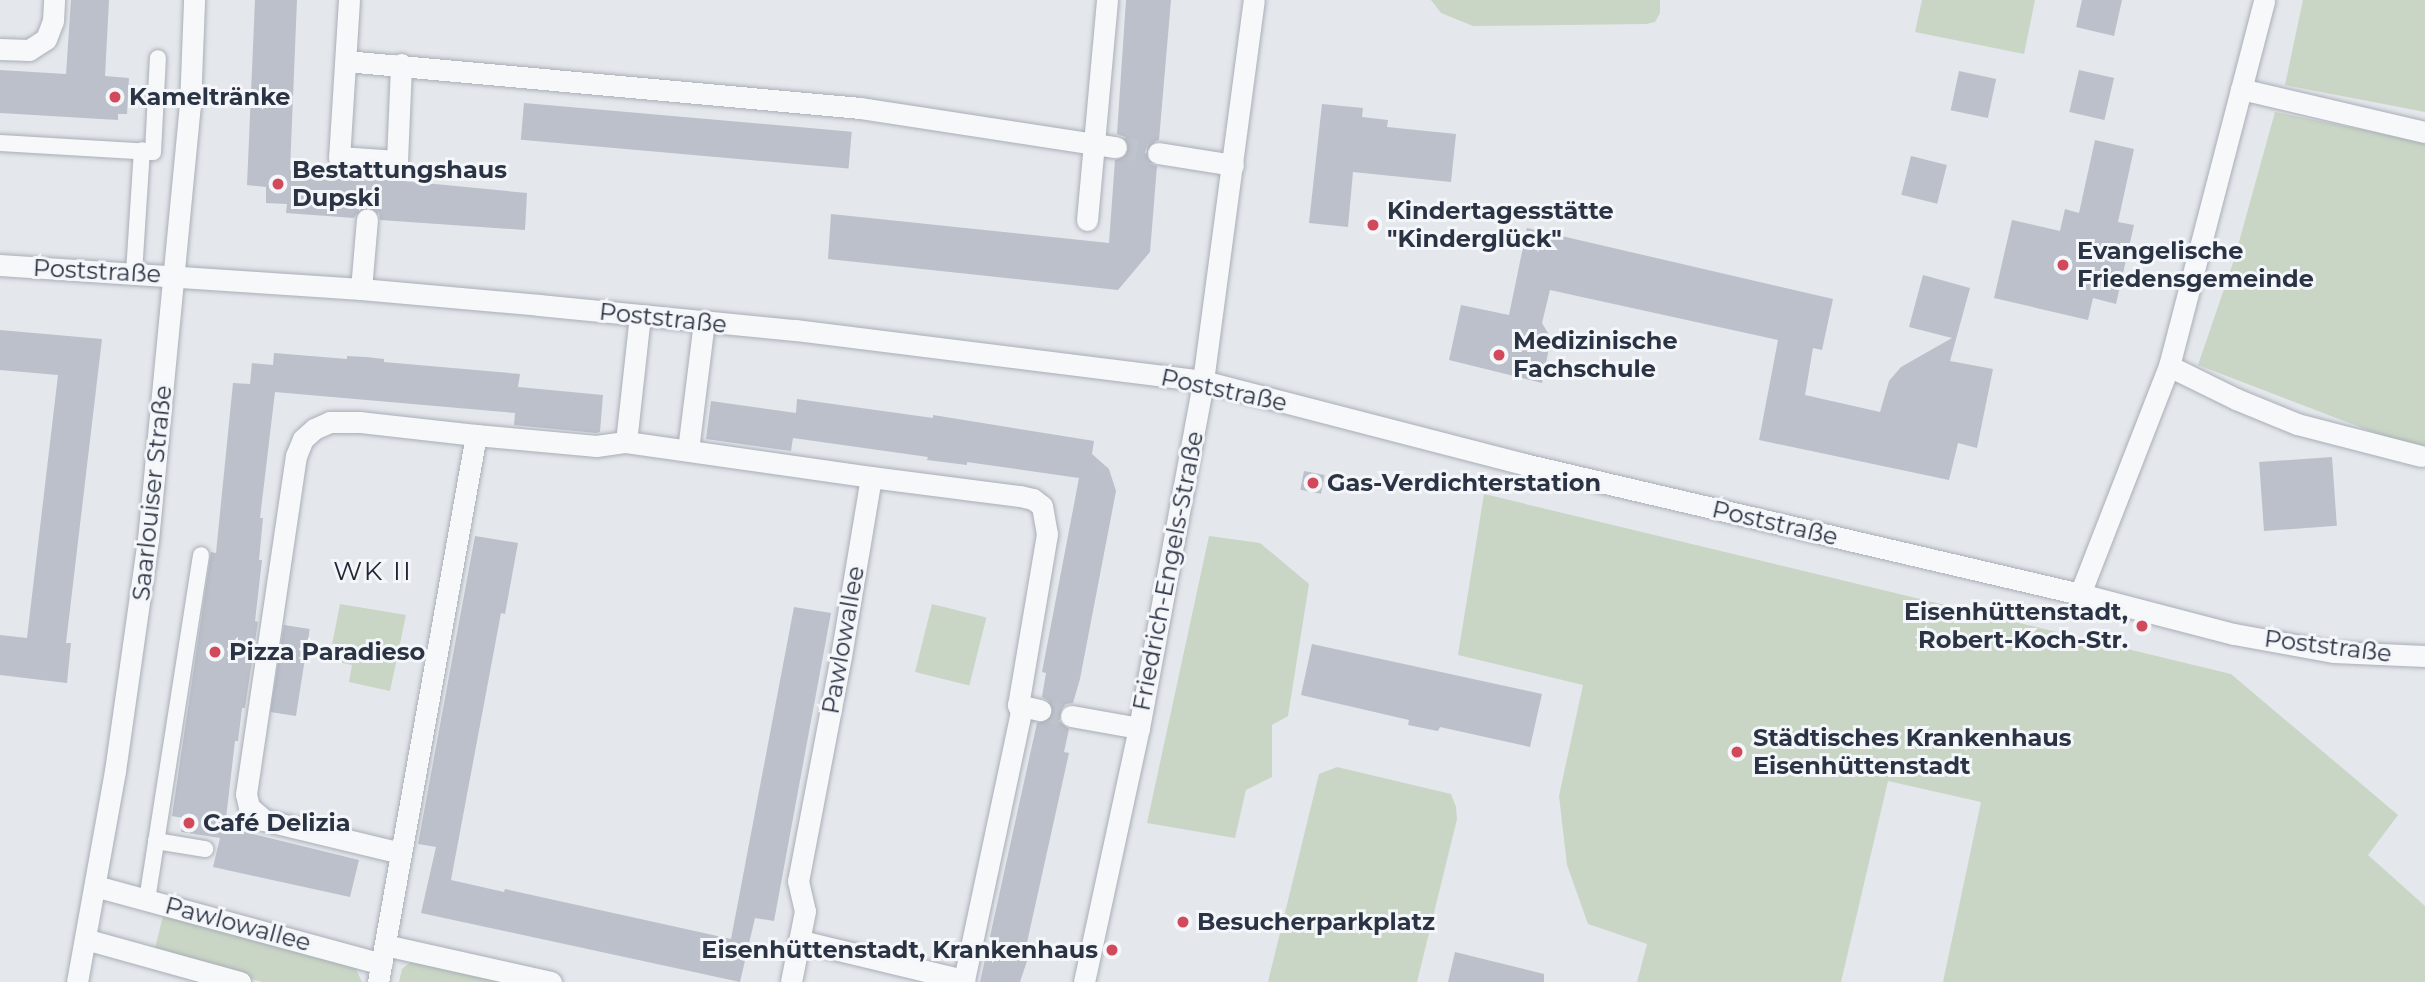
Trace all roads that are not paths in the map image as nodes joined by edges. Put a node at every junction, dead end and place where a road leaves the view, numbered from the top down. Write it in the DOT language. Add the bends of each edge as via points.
graph roads {
  1 [pos="54,0"];
  2 [pos="194,0"];
  3 [pos="349,0"];
  4 [pos="1107,0"];
  5 [pos="1254,0"];
  6 [pos="2264,0"];
  7 [pos="0,49"];
  8 [pos="158,58"];
  9 [pos="346,61"];
  10 [pos="401,64"];
  11 [pos="2241,89"];
  12 [pos="2425,132"];
  13 [pos="0,143"];
  14 [pos="1106,145"];
  15 [pos="142,150"];
  16 [pos="1158,153"];
  17 [pos="1233,165"];
  18 [pos="367,219"];
  19 [pos="1087,220"];
  20 [pos="0,265"];
  21 [pos="134,273"];
  22 [pos="173,275"];
  23 [pos="361,289"];
  24 [pos="640,316"];
  25 [pos="704,322"];
  26 [pos="2169,366"];
  27 [pos="1203,381"];
  28 [pos="476,435"];
  29 [pos="626,442"];
  30 [pos="688,450"];
  31 [pos="2421,456"];
  32 [pos="871,477"];
  33 [pos="201,555"];
  34 [pos="2080,594"];
  35 [pos="2425,656"];
  36 [pos="1018,705"];
  37 [pos="1040,710"];
  38 [pos="1071,716"];
  39 [pos="1139,728"];
  40 [pos="156,841"];
  41 [pos="205,849"];
  42 [pos="401,853"];
  43 [pos="95,886"];
  44 [pos="147,900"];
  45 [pos="85,939"];
  46 [pos="801,941"];
  47 [pos="382,963"];
  48 [pos="77,982"];
  49 [pos="240,982"];
  50 [pos="551,982"];
  51 [pos="791,982"];
  52 [pos="1084,982"];
  1 -- 7 [label="street" via="46,39 29,50"];
  2 -- 22 [label="street, Saarlouiser Straße" via="190,106"];
  3 -- 9 [label="street"];
  4 -- 14 [label="street"];
  5 -- 17 [label="street, Friedrich-Engels-Straße"];
  6 -- 11 [label="street"];
  8 -- 15 [label="street" via="153,152"];
  9 -- 10 [label="street"];
  9 -- 10 [label="street" via="339,157 370,169 397,161"];
  10 -- 14 [label="street" via="860,108"];
  11 -- 12 [label="street"];
  11 -- 26 [label="street"];
  13 -- 15 [label="street"];
  14 -- 19 [label="street"];
  15 -- 21 [label="street"];
  16 -- 17 [label="street"];
  17 -- 27 [label="street, Friedrich-Engels-Straße"];
  18 -- 23 [label="street"];
  20 -- 21 [label="street, Poststraße"];
  21 -- 22 [label="street, Poststraße"];
  22 -- 23 [label="street, Poststraße"];
  22 -- 43 [label="street, Saarlouiser Straße" via="141,601"];
  23 -- 24 [label="street, Poststraße"];
  24 -- 25 [label="street, Poststraße"];
  24 -- 29 [label="street"];
  25 -- 27 [label="street, Poststraße" via="939,346"];
  25 -- 30 [label="street"];
  26 -- 31 [label="street" via="2297,424"];
  26 -- 34 [label="street"];
  27 -- 34 [label="street, Poststraße" via="1524,464"];
  27 -- 39 [label="street, Friedrich-Engels-Straße"];
  28 -- 29 [label="street" via="596,446"];
  28 -- 42 [label="street"];
  28 -- 42 [label="street" via="330,422 303,439 296,456 246,794 249,807 264,820"];
  29 -- 30 [label="street"];
  30 -- 32 [label="street"];
  32 -- 36 [label="street" via="1020,496 1042,506 1047,534"];
  32 -- 46 [label="street, Pawlowallee" via="797,881 805,911"];
  33 -- 40 [label="street"];
  34 -- 35 [label="street, Poststraße" via="2234,634 2334,652"];
  36 -- 37 [label="street"];
  36 -- 46 [label="street" via="1021,712 964,980"];
  38 -- 39 [label="street, Friedrich-Engels-Straße"];
  39 -- 52 [label="street, Friedrich-Engels-Straße"];
  40 -- 41 [label="street"];
  40 -- 44 [label="street"];
  42 -- 47 [label="street"];
  43 -- 44 [label="street, Pawlowallee"];
  43 -- 45 [label="street, Saarlouiser Straße"];
  44 -- 47 [label="street, Pawlowallee"];
  45 -- 48 [label="street, Saarlouiser Straße"];
  45 -- 49 [label="street"];
  46 -- 51 [label="street, Pawlowallee"];
  47 -- 50 [label="street, Pawlowallee"];
}
